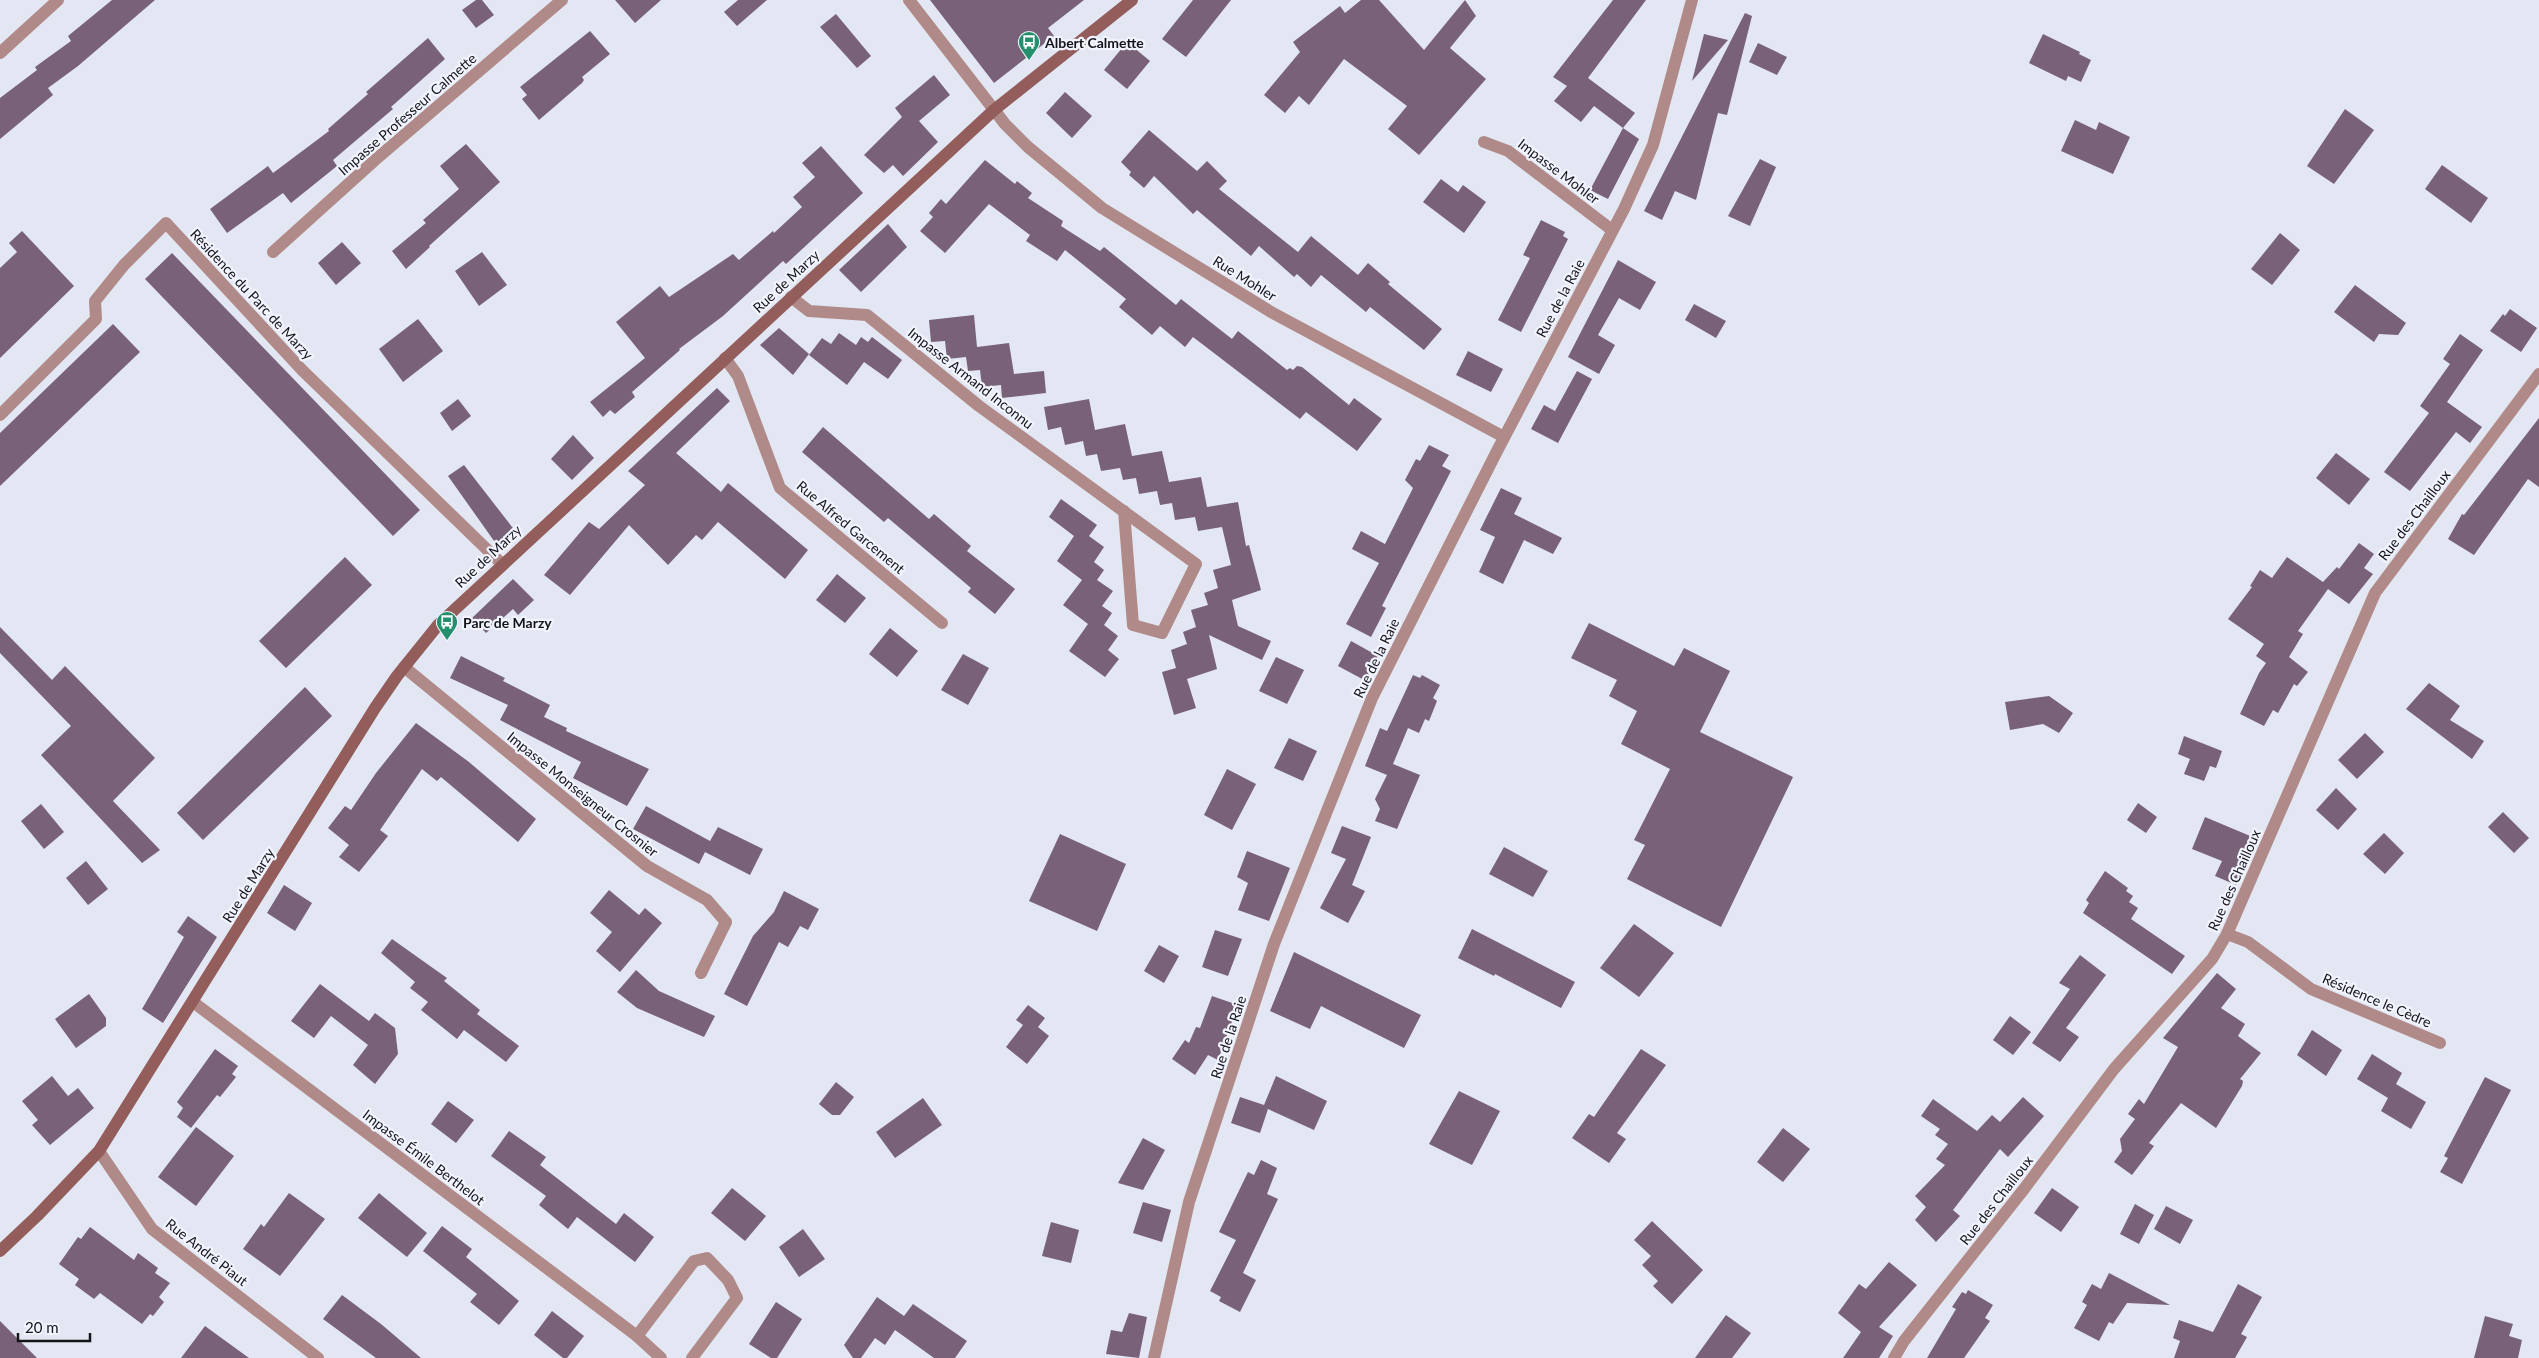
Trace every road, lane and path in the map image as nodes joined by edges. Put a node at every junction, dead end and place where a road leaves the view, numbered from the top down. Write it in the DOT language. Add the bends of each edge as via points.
graph roads {
  1 [pos="58,0"];
  2 [pos="562,0"];
  3 [pos="909,0"];
  4 [pos="1132,0"];
  5 [pos="1692,0"];
  6 [pos="0,53"];
  7 [pos="994,110"];
  8 [pos="1484,142"];
  9 [pos="1612,230"];
  10 [pos="272,252"];
  11 [pos="791,297"];
  12 [pos="725,358"];
  13 [pos="2539,374"];
  14 [pos="0,415"];
  15 [pos="1504,437"];
  16 [pos="1124,511"];
  17 [pos="502,564"];
  18 [pos="942,623"];
  19 [pos="404,667"];
  20 [pos="2227,934"];
  21 [pos="701,973"];
  22 [pos="193,1002"];
  23 [pos="2440,1043"];
  24 [pos="99,1151"];
  25 [pos="0,1251"];
  26 [pos="637,1336"];
  27 [pos="318,1358"];
  28 [pos="661,1358"];
  29 [pos="692,1358"];
  30 [pos="1154,1358"];
  31 [pos="1894,1358"];
  1 -- 6 [label="street"];
  2 -- 10 [label="street, Impasse Professeur Calmette"];
  3 -- 7 [label="street, Rue Mohler"];
  4 -- 7 [label="main road, Rue de Marzy"];
  5 -- 9 [label="street, Rue de la Raie" via="1653,145"];
  7 -- 11 [label="main road, Rue de Marzy"];
  7 -- 15 [label="street, Rue Mohler" via="1019,139 1102,208 1271,312"];
  8 -- 9 [label="street, Impasse Mohler" via="1508,151"];
  9 -- 15 [label="street, Rue de la Raie"];
  11 -- 12 [label="main road, Rue de Marzy"];
  11 -- 16 [label="street, Impasse Armand Inconnu" via="809,311 867,315 979,406"];
  12 -- 17 [label="main road, Rue de Marzy"];
  12 -- 18 [label="street, Rue Alfred Garcement" via="738,376 780,488"];
  13 -- 20 [label="street, Rue des Chailloux" via="2375,593"];
  14 -- 17 [label="street, Résidence du Parc de Marzy" via="96,319 95,301 124,265 166,224 302,370"];
  15 -- 30 [label="street, Rue de la Raie" via="1372,698 1274,944 1189,1202"];
  16 -- 16 [label="street, Impasse Armand Inconnu" via="1196,564 1162,633 1133,624"];
  17 -- 19 [label="main road, Rue de Marzy" via="438,625"];
  19 -- 21 [label="street, Impasse Monseigneur Crosnier" via="648,866 707,900 726,922"];
  19 -- 22 [label="main road, Rue de Marzy" via="370,716"];
  20 -- 23 [label="street, Résidence le Cèdre" via="2248,942 2311,989"];
  20 -- 31 [label="street, Rue des Chailloux" via="2212,959 2114,1069"];
  22 -- 24 [label="main road, Rue de Marzy"];
  22 -- 26 [label="street, Impasse Émile Berthelot"];
  24 -- 25 [label="main road, Rue de Marzy"];
  24 -- 27 [label="street, Rue André Piaut" via="152,1229"];
  26 -- 28 [label="street, Impasse Émile Berthelot"];
  26 -- 29 [label="street" via="694,1261 707,1258 728,1280 737,1298"];
}
